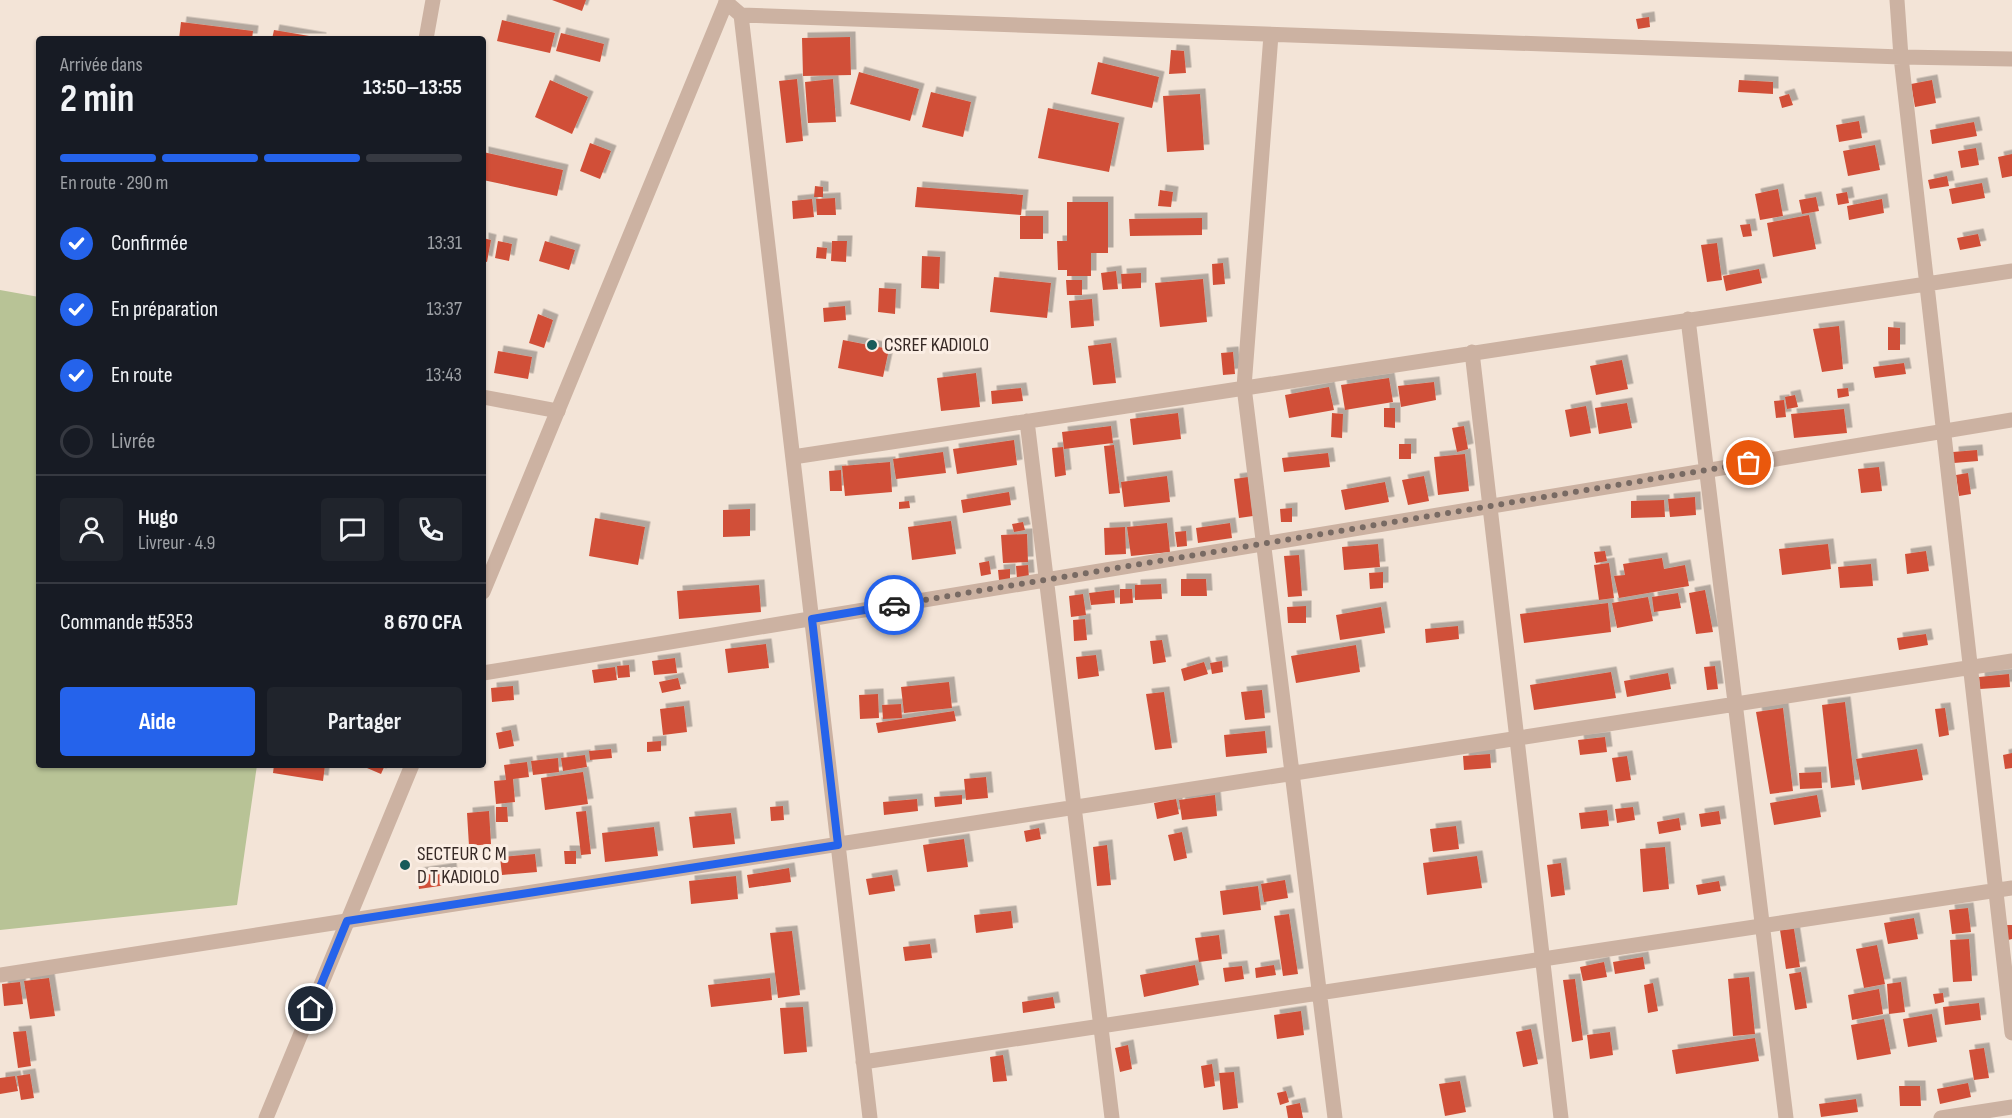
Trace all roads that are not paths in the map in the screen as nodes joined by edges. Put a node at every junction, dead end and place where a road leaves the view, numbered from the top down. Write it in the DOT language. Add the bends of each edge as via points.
graph roads {
  1 [pos="433,0"];
  2 [pos="1897,0"];
  3 [pos="727,1"];
  4 [pos="741,15"];
  5 [pos="1271,35"];
  6 [pos="427,36"];
  7 [pos="1901,57"];
  8 [pos="2012,59"];
  9 [pos="2012,271"];
  10 [pos="1927,284"];
  11 [pos="1688,319"];
  12 [pos="1472,352"];
  13 [pos="1244,387"];
  14 [pos="486,398"];
  15 [pos="558,411"];
  16 [pos="2012,420"];
  17 [pos="1027,421"];
  18 [pos="1943,431"];
  19 [pos="793,457"];
  20 [pos="1706,470"];
  21 [pos="1490,506"];
  22 [pos="1263,544"];
  23 [pos="1046,580"];
  24 [pos="486,585"];
  25 [pos="812,619"];
  26 [pos="2012,661"];
  27 [pos="1970,667"];
  28 [pos="486,673"];
  29 [pos="1735,704"];
  30 [pos="1517,738"];
  31 [pos="411,768"];
  32 [pos="1292,773"];
  33 [pos="1074,808"];
  34 [pos="838,845"];
  35 [pos="2012,888"];
  36 [pos="1996,890"];
  37 [pos="347,921"];
  38 [pos="1762,925"];
  39 [pos="1542,958"];
  40 [pos="0,975"];
  41 [pos="1319,992"];
  42 [pos="1101,1025"];
  43 [pos="2012,1033"];
  44 [pos="863,1062"];
  45 [pos="2012,1107"];
  46 [pos="266,1118"];
  47 [pos="870,1118"];
  48 [pos="1112,1118"];
  49 [pos="1335,1118"];
  50 [pos="1561,1118"];
  51 [pos="1786,1118"];
  52 [pos="1941,1118"];
  1 -- 6 [label="street"];
  2 -- 7 [label="street"];
  3 -- 4 [label="street"];
  3 -- 15 [label="street"];
  4 -- 5 [label="street"];
  4 -- 19 [label="street"];
  5 -- 7 [label="street"];
  5 -- 13 [label="street"];
  7 -- 8 [label="street"];
  7 -- 10 [label="street"];
  9 -- 10 [label="street"];
  10 -- 11 [label="street"];
  10 -- 18 [label="street"];
  11 -- 12 [label="street"];
  11 -- 20 [label="street"];
  12 -- 13 [label="street"];
  12 -- 21 [label="street"];
  13 -- 17 [label="street"];
  13 -- 22 [label="street"];
  14 -- 15 [label="street"];
  15 -- 24 [label="street"];
  16 -- 18 [label="street"];
  17 -- 19 [label="street"];
  17 -- 23 [label="street"];
  18 -- 20 [label="street"];
  18 -- 27 [label="street"];
  19 -- 25 [label="street"];
  20 -- 21 [label="street"];
  20 -- 29 [label="street"];
  21 -- 22 [label="street"];
  21 -- 30 [label="street"];
  22 -- 23 [label="street"];
  22 -- 32 [label="street"];
  23 -- 25 [label="street"];
  23 -- 33 [label="street"];
  25 -- 28 [label="street"];
  25 -- 34 [label="street"];
  26 -- 27 [label="street"];
  27 -- 29 [label="street"];
  27 -- 36 [label="street"];
  29 -- 30 [label="street"];
  29 -- 38 [label="street"];
  30 -- 32 [label="street"];
  30 -- 39 [label="street"];
  31 -- 37 [label="street"];
  32 -- 33 [label="street"];
  32 -- 41 [label="street"];
  33 -- 34 [label="street"];
  33 -- 42 [label="street"];
  34 -- 37 [label="street"];
  34 -- 44 [label="street"];
  35 -- 36 [label="street"];
  36 -- 38 [label="street"];
  36 -- 43 [label="street"];
  37 -- 40 [label="street"];
  37 -- 46 [label="street"];
  38 -- 39 [label="street"];
  38 -- 51 [label="street"];
  39 -- 41 [label="street"];
  39 -- 50 [label="street"];
  41 -- 42 [label="street"];
  41 -- 49 [label="street"];
  42 -- 44 [label="street"];
  42 -- 48 [label="street"];
  44 -- 47 [label="street"];
  45 -- 52 [label="street"];
}
